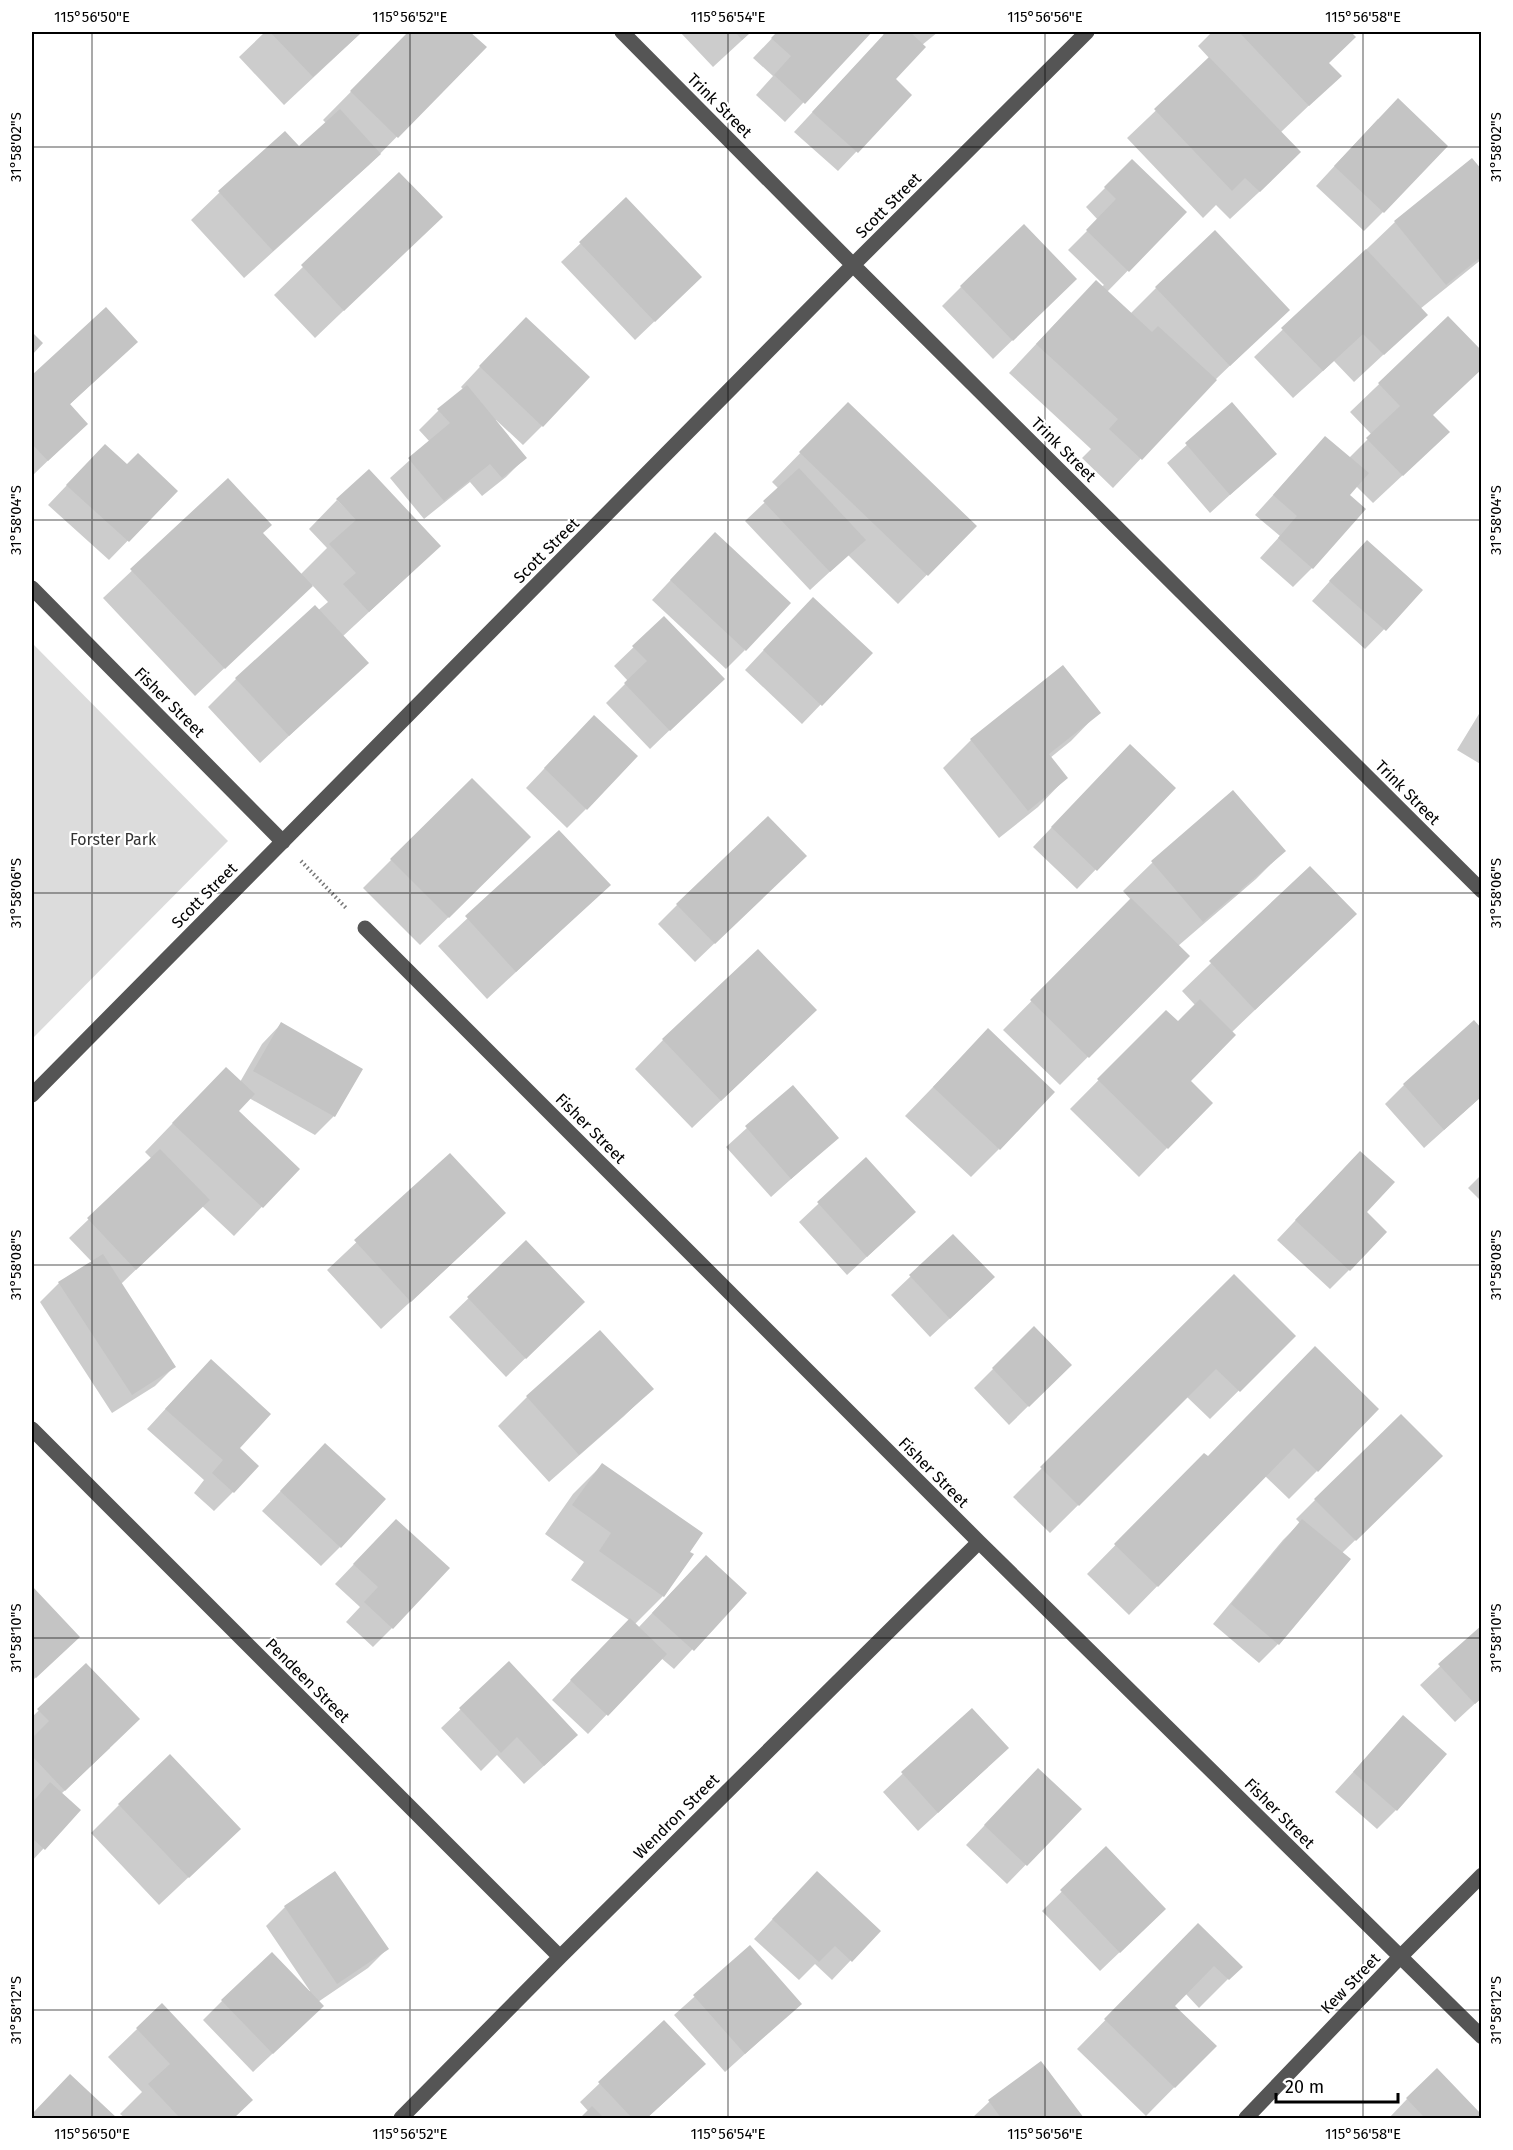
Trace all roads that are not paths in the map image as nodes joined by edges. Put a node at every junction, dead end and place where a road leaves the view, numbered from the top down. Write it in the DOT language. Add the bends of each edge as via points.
graph roads {
  1 [pos="622,32"];
  2 [pos="1088,32"];
  3 [pos="853,265"];
  4 [pos="32,588"];
  5 [pos="283,842"];
  6 [pos="1482,891"];
  7 [pos="365,928"];
  8 [pos="32,1095"];
  9 [pos="32,1429"];
  10 [pos="979,1542"];
  11 [pos="1482,1875"];
  12 [pos="560,1957"];
  13 [pos="1400,1957"];
  14 [pos="1482,2037"];
  15 [pos="401,2118"];
  16 [pos="1246,2118"];
  1 -- 3 [label="street, Trink Street"];
  2 -- 3 [label="street, Scott Street"];
  3 -- 5 [label="street, Scott Street"];
  3 -- 6 [label="street, Trink Street"];
  4 -- 5 [label="street, Fisher Street"];
  5 -- 8 [label="street, Scott Street"];
  7 -- 10 [label="street, Fisher Street"];
  9 -- 12 [label="street, Pendeen Street"];
  10 -- 12 [label="street, Wendron Street"];
  10 -- 13 [label="street, Fisher Street"];
  11 -- 13 [label="street, Kew Street"];
  12 -- 15 [label="street, Wendron Street"];
  13 -- 14 [label="street, Fisher Street"];
  13 -- 16 [label="street, Kew Street"];
}
